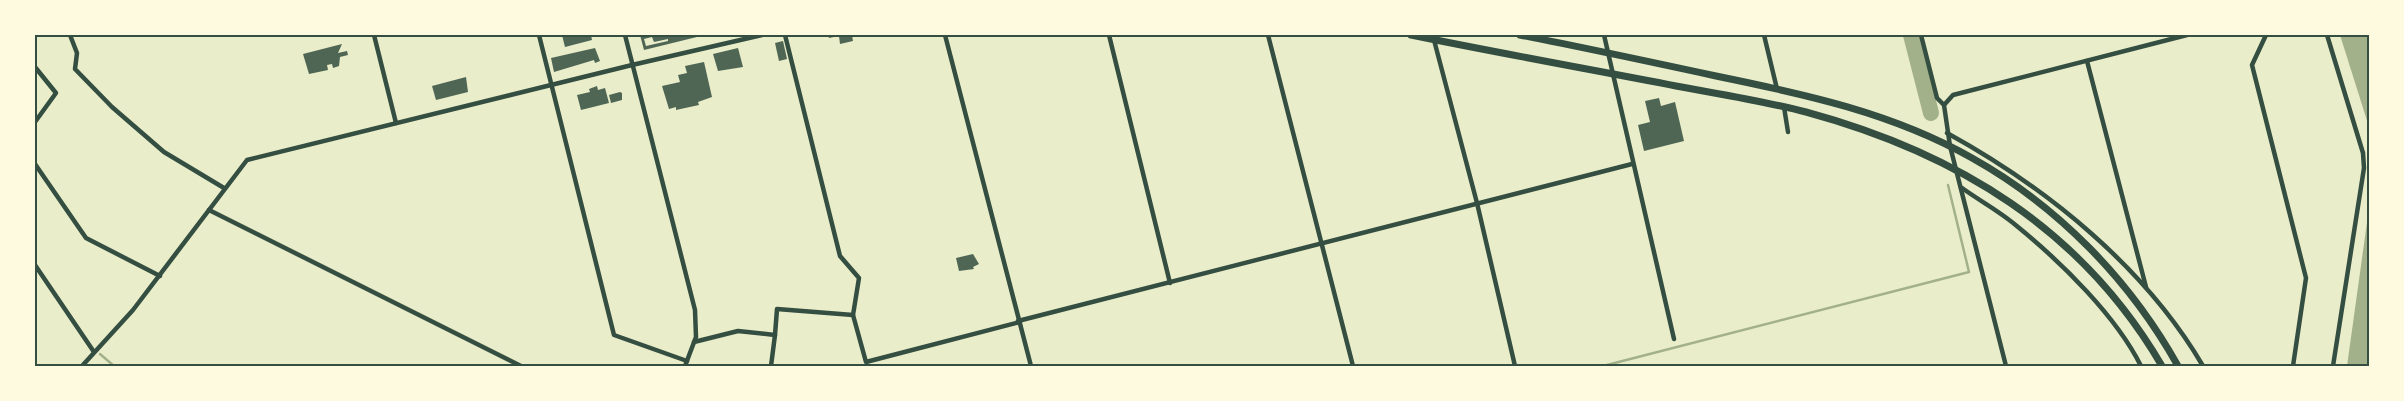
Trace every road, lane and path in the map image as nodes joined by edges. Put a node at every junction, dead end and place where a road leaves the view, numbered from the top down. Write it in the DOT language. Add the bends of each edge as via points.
graph roads {
  1 [pos="70,35"];
  2 [pos="374,35"];
  3 [pos="539,35"];
  4 [pos="625,35"];
  5 [pos="762,35"];
  6 [pos="785,35"];
  7 [pos="945,35"];
  8 [pos="1110,35"];
  9 [pos="1268,35"];
  10 [pos="1411,35"];
  11 [pos="1520,35"];
  12 [pos="1604,35"];
  13 [pos="1764,35"];
  14 [pos="1921,35"];
  15 [pos="2187,35"];
  16 [pos="2266,35"];
  17 [pos="2327,35"];
  18 [pos="1434,40"];
  19 [pos="1608,53"];
  20 [pos="2087,61"];
  21 [pos="632,65"];
  22 [pos="35,67"];
  23 [pos="1612,73"];
  24 [pos="552,85"];
  25 [pos="1777,89"];
  26 [pos="1944,105"];
  27 [pos="1784,107"];
  28 [pos="35,122"];
  29 [pos="396,123"];
  30 [pos="1788,132"];
  31 [pos="1947,133"];
  32 [pos="1950,146"];
  33 [pos="35,164"];
  34 [pos="1632,164"];
  35 [pos="1958,170"];
  36 [pos="224,188"];
  37 [pos="1962,188"];
  38 [pos="1477,203"];
  39 [pos="208,210"];
  40 [pos="1322,244"];
  41 [pos="35,265"];
  42 [pos="160,276"];
  43 [pos="1170,283"];
  44 [pos="2146,289"];
  45 [pos="853,315"];
  46 [pos="1019,322"];
  47 [pos="776,335"];
  48 [pos="1674,339"];
  49 [pos="694,342"];
  50 [pos="94,352"];
  51 [pos="686,363"];
  52 [pos="867,364"];
  53 [pos="82,366"];
  54 [pos="521,366"];
  55 [pos="771,366"];
  56 [pos="1031,366"];
  57 [pos="1353,366"];
  58 [pos="1515,366"];
  59 [pos="2006,366"];
  60 [pos="2141,366"];
  61 [pos="2162,366"];
  62 [pos="2178,366"];
  63 [pos="2203,366"];
  64 [pos="2293,366"];
  65 [pos="2334,366"];
  1 -- 36 [label="street" via="77,53 76,69 112,107 164,152"];
  2 -- 29 [label="street"];
  3 -- 24 [label="street"];
  4 -- 21 [label="street"];
  5 -- 21 [label="street"];
  6 -- 45 [label="street" via="840,256 859,278"];
  7 -- 46 [label="street"];
  8 -- 43 [label="street"];
  9 -- 40 [label="street"];
  10 -- 18 [label="highway"];
  11 -- 19 [label="highway"];
  12 -- 19 [label="street"];
  13 -- 25 [label="street"];
  14 -- 26 [label="street" via="1937,98"];
  15 -- 20 [label="street"];
  16 -- 64 [label="street" via="2252,65 2306,278"];
  17 -- 65 [label="street" via="2364,153"];
  18 -- 23 [label="highway"];
  18 -- 38 [label="street"];
  19 -- 23 [label="street"];
  19 -- 25 [label="highway"];
  20 -- 26 [label="street" via="1953,95"];
  20 -- 44 [label="street"];
  21 -- 24 [label="street"];
  21 -- 49 [label="street" via="694,310"];
  22 -- 28 [label="street" via="56,93"];
  23 -- 27 [label="highway"];
  23 -- 34 [label="street"];
  24 -- 29 [label="street"];
  24 -- 51 [label="street" via="614,336"];
  25 -- 32 [label="highway" via="1840,104"];
  26 -- 31 [label="street"];
  27 -- 30 [label="street"];
  27 -- 35 [label="highway" via="1881,136"];
  29 -- 36 [label="street" via="247,160"];
  31 -- 32 [label="street"];
  31 -- 44 [label="street" via="2023,180 2076,222"];
  32 -- 35 [label="street"];
  32 -- 62 [label="highway" via="2014,185 2052,213 2089,247 2141,308"];
  33 -- 42 [label="street" via="86,238"];
  34 -- 38 [label="street"];
  34 -- 48 [label="street"];
  35 -- 37 [label="street"];
  35 -- 61 [label="highway" via="2010,201 2080,259 2133,321"];
  36 -- 39 [label="street"];
  37 -- 59 [label="street"];
  37 -- 60 [label="street" via="2018,226 2088,292 2132,347"];
  38 -- 40 [label="street"];
  38 -- 58 [label="street"];
  39 -- 42 [label="street"];
  39 -- 54 [label="street"];
  40 -- 43 [label="street"];
  40 -- 57 [label="street"];
  41 -- 50 [label="street"];
  42 -- 50 [label="street"];
  43 -- 46 [label="street"];
  44 -- 63 [label="street" via="2167,313"];
  45 -- 47 [label="street" via="777,309"];
  45 -- 52 [label="street"];
  46 -- 52 [label="street"];
  46 -- 56 [label="street"];
  47 -- 49 [label="street" via="738,331"];
  47 -- 55 [label="street"];
  49 -- 51 [label="street"];
  50 -- 53 [label="street"];
}
